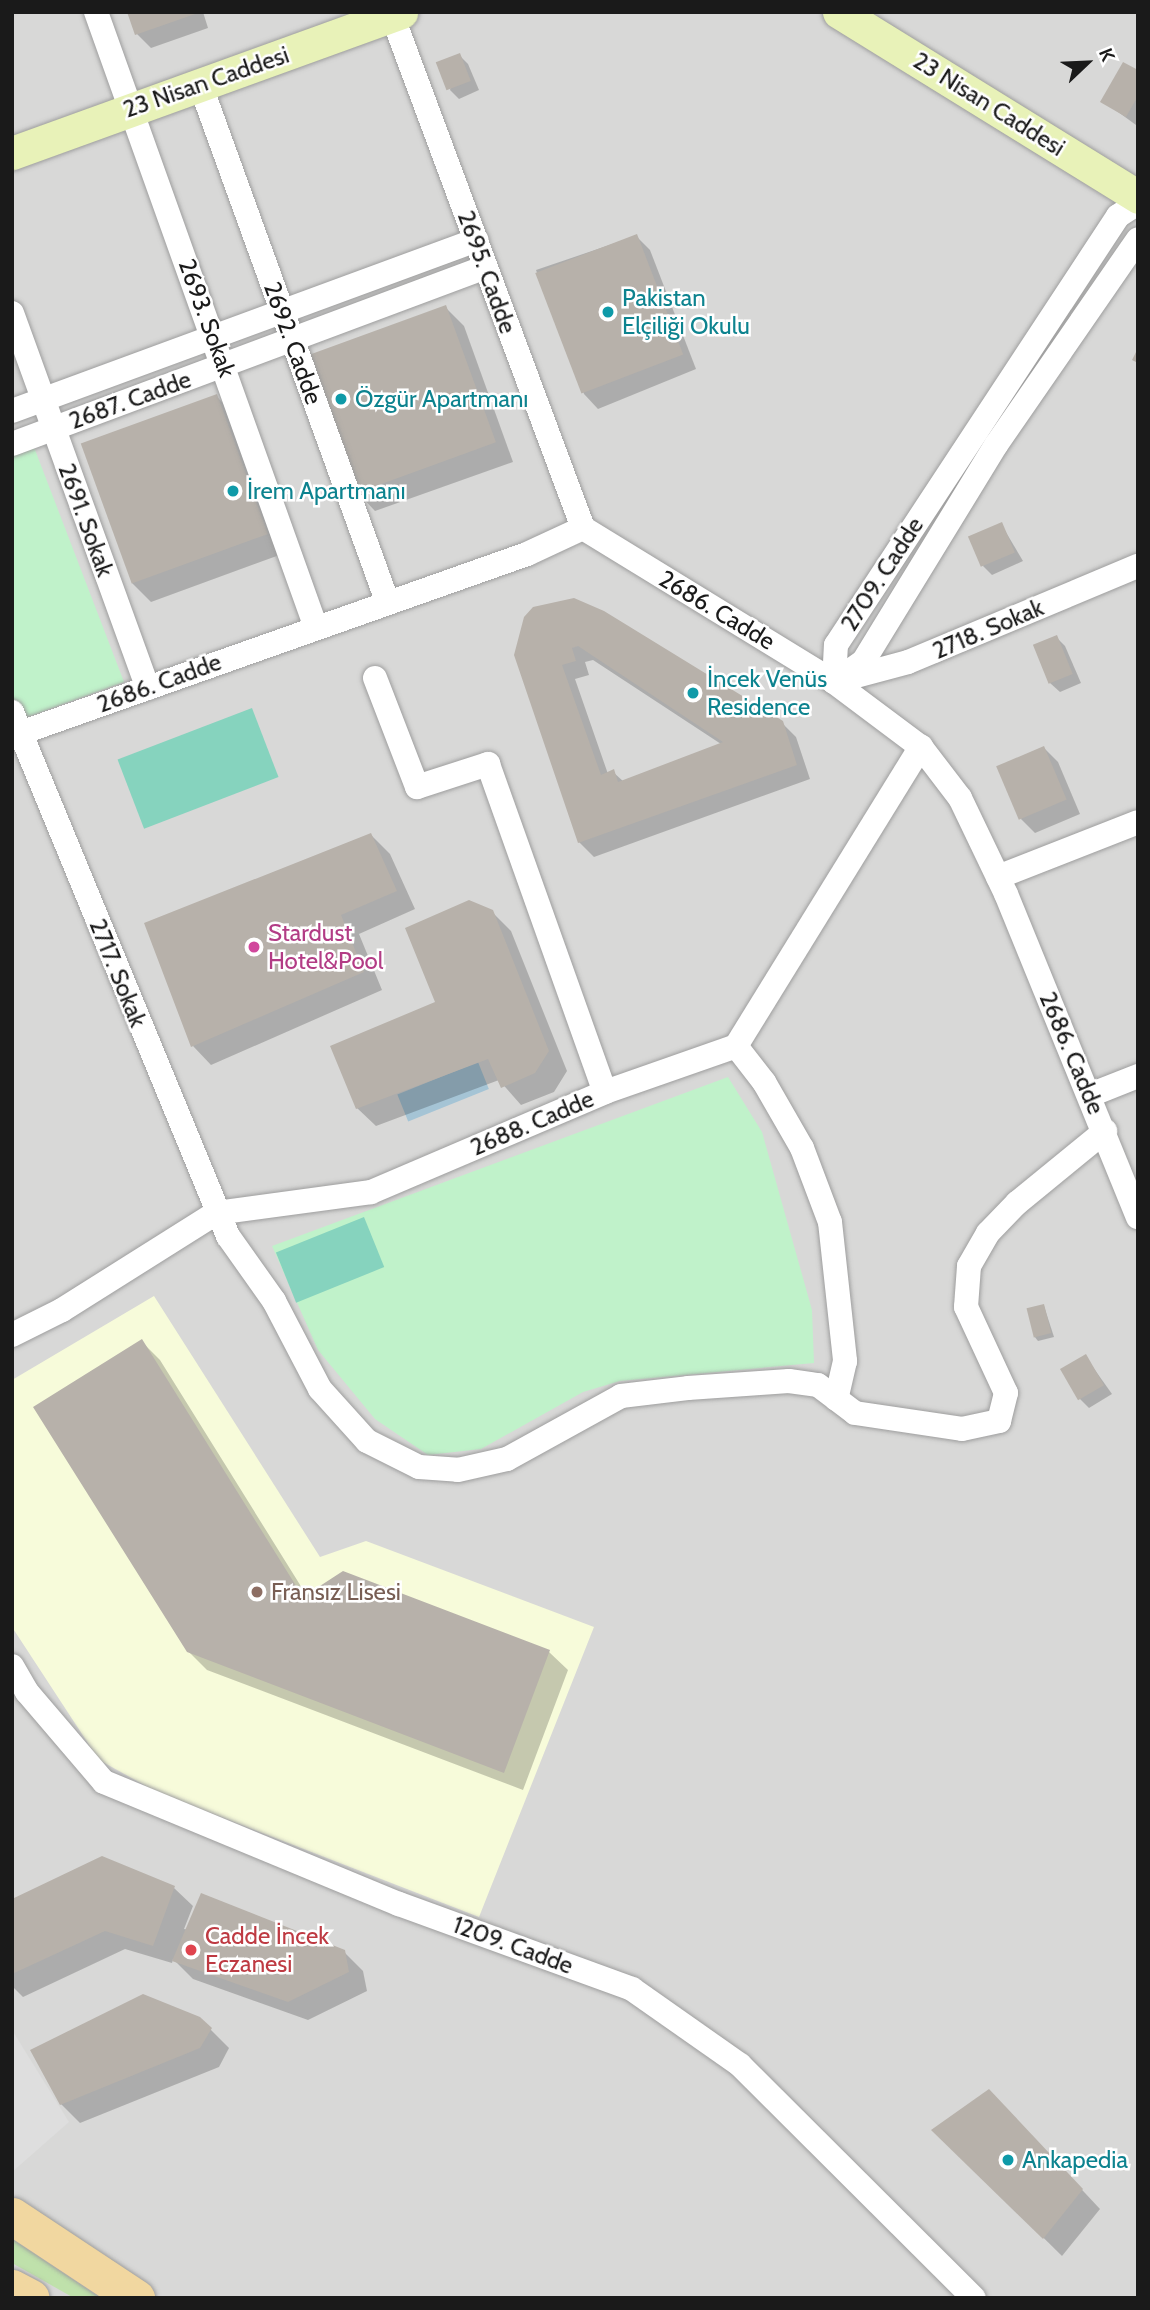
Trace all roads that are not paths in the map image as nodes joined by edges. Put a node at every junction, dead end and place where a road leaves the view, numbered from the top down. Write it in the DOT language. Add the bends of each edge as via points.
graph roads {
  1 [pos="96,12"];
  2 [pos="839,12"];
  3 [pos="397,14"];
  4 [pos="355,20"];
  5 [pos="200,84"];
  6 [pos="130,109"];
  7 [pos="12,153"];
  8 [pos="1138,197"];
  9 [pos="1138,203"];
  10 [pos="1138,239"];
  11 [pos="476,240"];
  12 [pos="483,268"];
  13 [pos="282,312"];
  14 [pos="12,313"];
  15 [pos="215,336"];
  16 [pos="292,340"];
  17 [pos="225,366"];
  18 [pos="41,400"];
  19 [pos="12,411"];
  20 [pos="52,429"];
  21 [pos="12,444"];
  22 [pos="583,528"];
  23 [pos="1138,566"];
  24 [pos="387,601"];
  25 [pos="315,625"];
  26 [pos="375,678"];
  27 [pos="834,682"];
  28 [pos="148,688"];
  29 [pos="15,727"];
  30 [pos="921,747"];
  31 [pos="1138,822"];
  32 [pos="998,877"];
  33 [pos="736,1046"];
  34 [pos="1138,1076"];
  35 [pos="605,1092"];
  36 [pos="1090,1095"];
  37 [pos="1105,1131"];
  38 [pos="216,1213"];
  39 [pos="1138,1217"];
  40 [pos="12,1335"];
  41 [pos="836,1399"];
  42 [pos="12,1666"];
  43 [pos="12,2216"];
  44 [pos="12,2288"];
  45 [pos="31,2298"];
  46 [pos="136,2298"];
  47 [pos="974,2298"];
  1 -- 6 [label="street, 2693. Sokak"];
  2 -- 8 [label="main road, 23 Nisan Caddesi"];
  3 -- 4 [label="main road, 23 Nisan Caddesi"];
  3 -- 11 [label="street, 2695. Cadde"];
  4 -- 5 [label="main road, 23 Nisan Caddesi"];
  5 -- 6 [label="main road, 23 Nisan Caddesi"];
  5 -- 13 [label="street, 2692. Cadde"];
  6 -- 7 [label="main road, 23 Nisan Caddesi"];
  6 -- 15 [label="street, 2693. Sokak"];
  9 -- 27 [label="street, 2709. Cadde" via="1118,216 835,645"];
  10 -- 27 [label="street, 2709. Cadde" via="996,445 863,662"];
  11 -- 12 [label="street, 2695. Cadde"];
  11 -- 13 [label="street, 2687. Cadde"];
  12 -- 16 [label="street, 2687. Cadde"];
  12 -- 22 [label="street, 2695. Cadde"];
  13 -- 15 [label="street, 2687. Cadde"];
  13 -- 16 [label="street, 2692. Cadde"];
  14 -- 18 [label="street, 2691. Sokak"];
  15 -- 17 [label="street, 2693. Sokak"];
  15 -- 18 [label="street, 2687. Cadde"];
  16 -- 17 [label="street, 2687. Cadde"];
  16 -- 24 [label="street, 2692. Cadde"];
  17 -- 20 [label="street, 2687. Cadde"];
  17 -- 25 [label="street, 2693. Sokak"];
  18 -- 19 [label="street, 2687. Cadde"];
  18 -- 20 [label="street, 2691. Sokak"];
  20 -- 21 [label="street, 2687. Cadde"];
  20 -- 28 [label="street, 2691. Sokak"];
  22 -- 24 [label="street, 2686. Cadde" via="527,554"];
  22 -- 27 [label="street, 2686. Cadde"];
  23 -- 27 [label="street, 2718. Sokak" via="908,662"];
  24 -- 25 [label="street, 2686. Cadde"];
  25 -- 28 [label="street, 2686. Cadde"];
  26 -- 35 [label="street" via="417,788 488,764"];
  27 -- 30 [label="street, 2686. Cadde"];
  28 -- 29 [label="street, 2686. Cadde"];
  29 -- 38 [label="street, 2717. Sokak"];
  30 -- 32 [label="street, 2686. Cadde" via="960,798"];
  30 -- 33 [label="street"];
  31 -- 32 [label="street"];
  32 -- 36 [label="street, 2686. Cadde"];
  33 -- 35 [label="street, 2688. Cadde"];
  33 -- 41 [label="street" via="764,1082 802,1148 830,1222 845,1361"];
  34 -- 36 [label="street"];
  35 -- 38 [label="street, 2688. Cadde" via="371,1192"];
  36 -- 37 [label="street, 2686. Cadde"];
  37 -- 39 [label="street, 2686. Cadde"];
  37 -- 41 [label="street, 2717. Sokak" via="1017,1203 988,1233 969,1266 966,1307 1006,1394 999,1421 962,1429 916,1423 855,1413"];
  38 -- 40 [label="street, 2688. Cadde" via="62,1310"];
  38 -- 41 [label="street, 2717. Sokak" via="274,1301 320,1389 367,1441 419,1467 457,1470 507,1459 621,1396 789,1381 818,1385"];
  42 -- 47 [label="street, 1209. Cadde" via="27,1692 104,1782 399,1904 632,1989 740,2066"];
  43 -- 46 [label="main road"];
  44 -- 45 [label="main road"];
}
